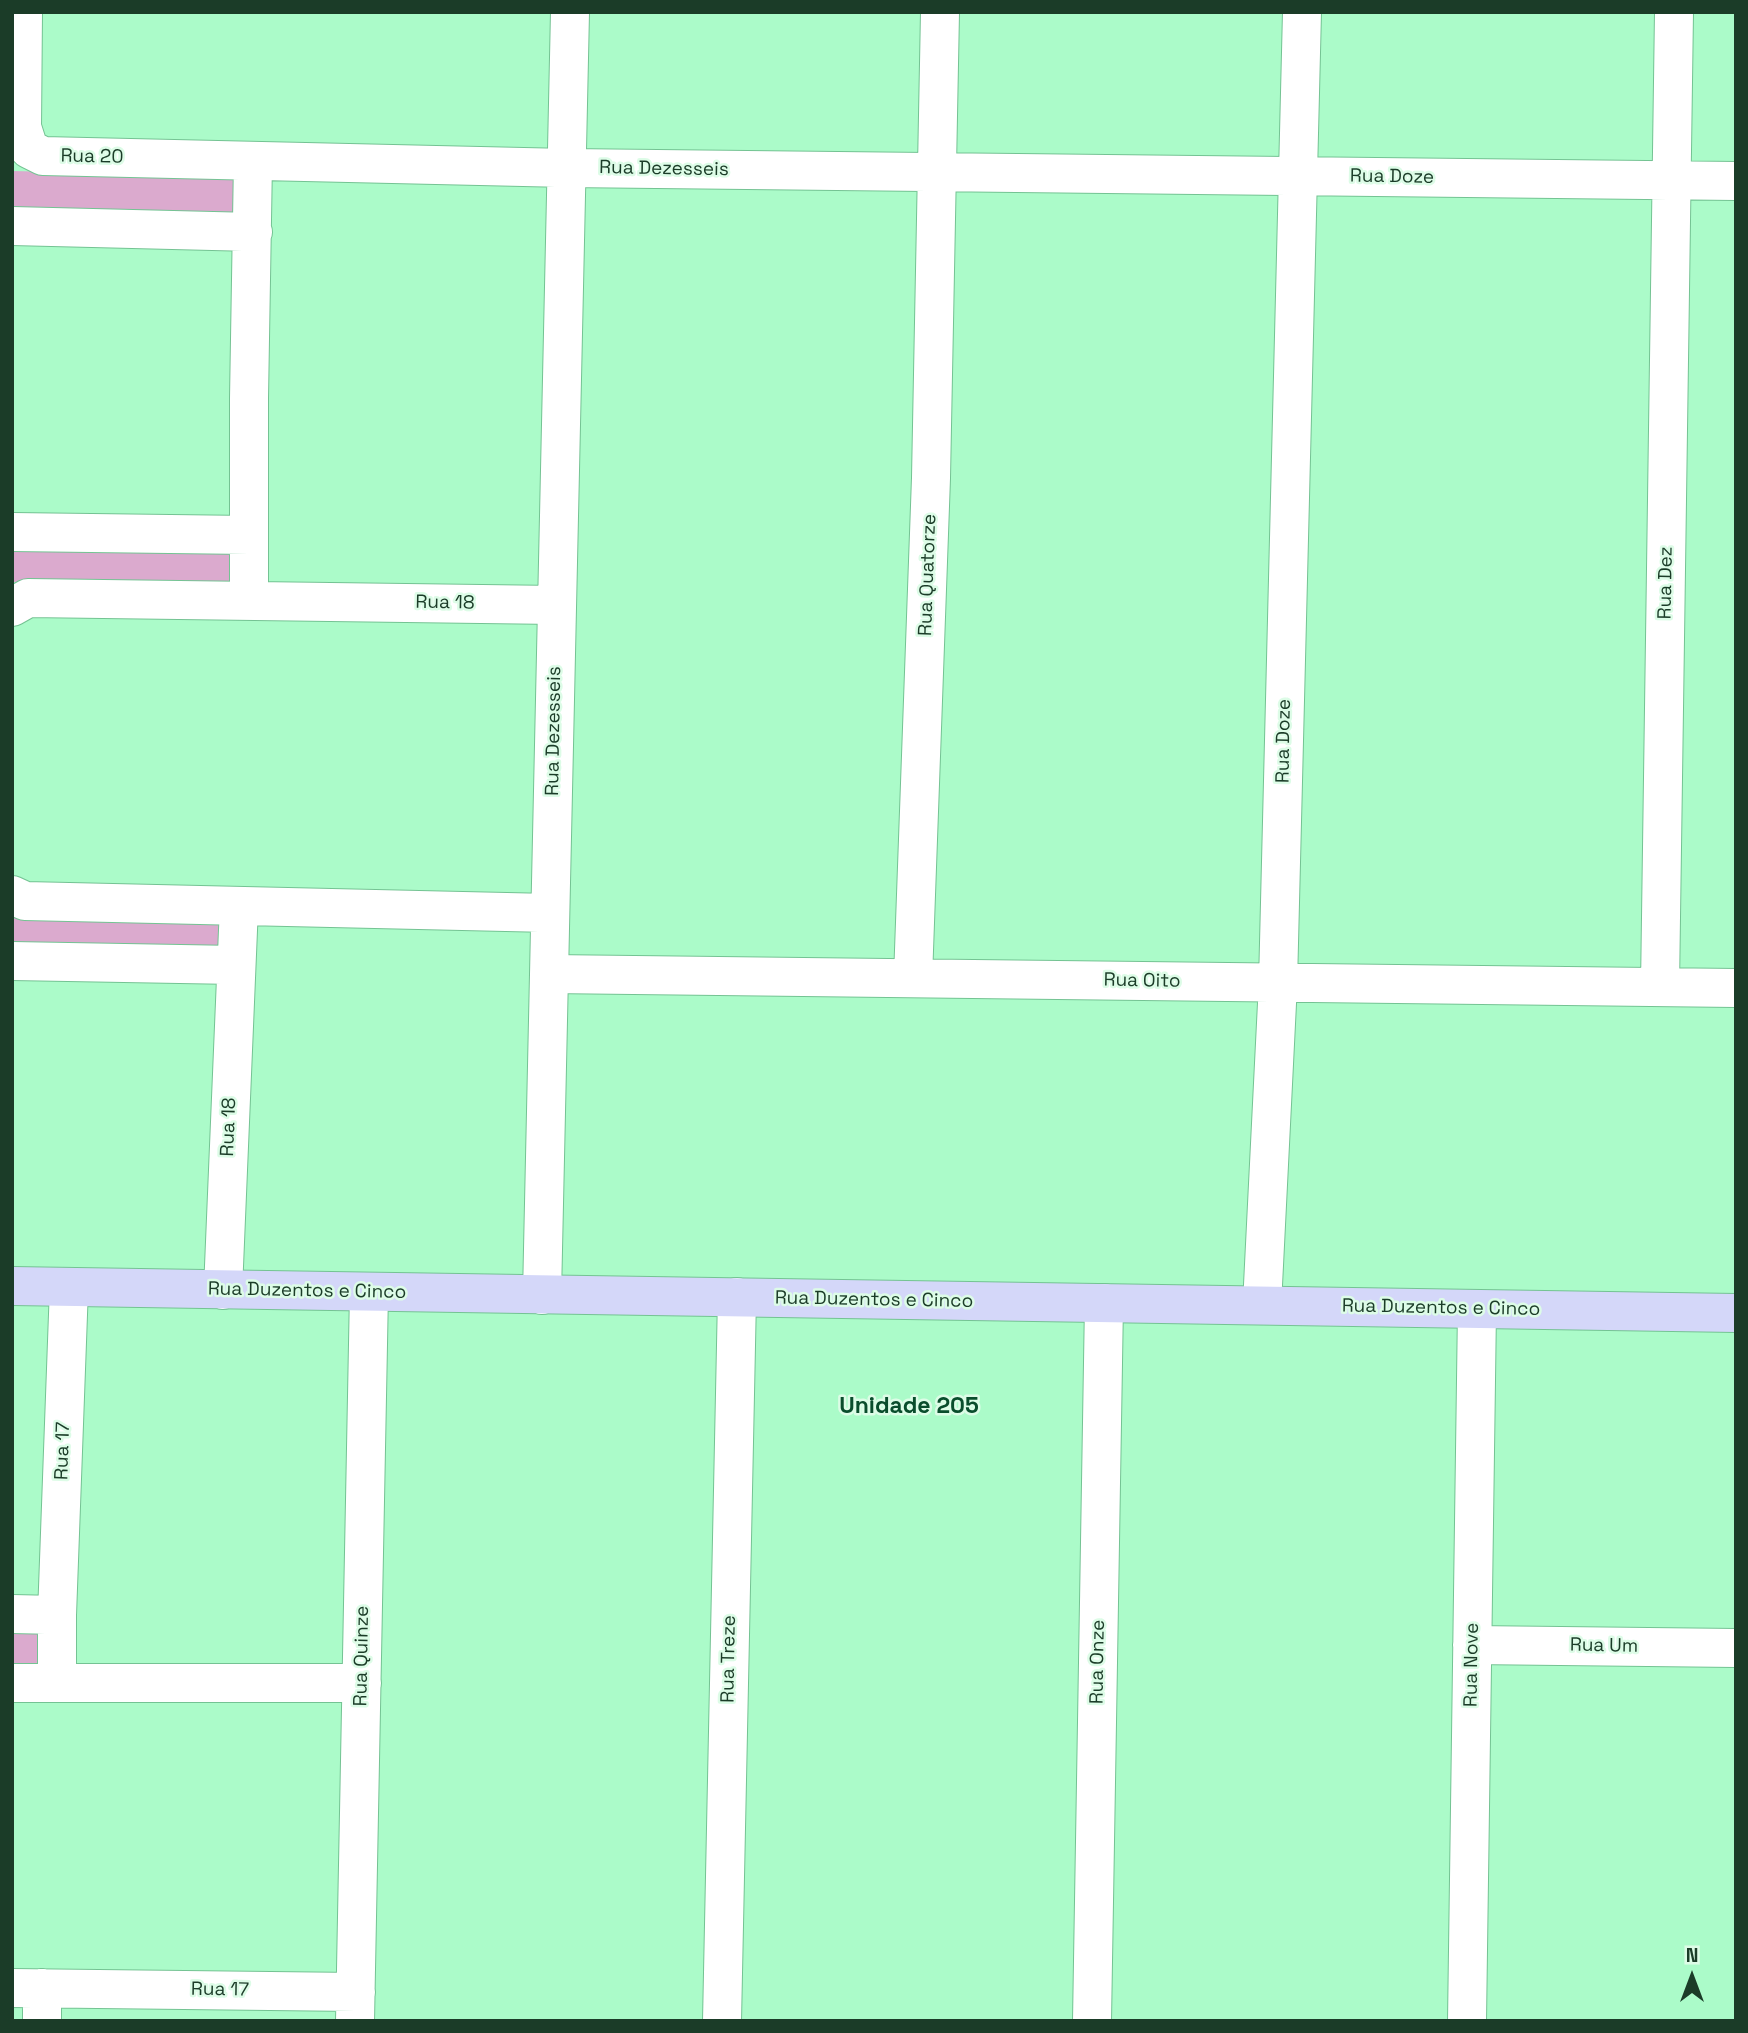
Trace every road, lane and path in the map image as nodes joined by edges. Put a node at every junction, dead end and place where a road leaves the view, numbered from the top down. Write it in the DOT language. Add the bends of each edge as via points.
graph roads {
  1 [pos="23,12"];
  2 [pos="570,12"];
  3 [pos="940,12"];
  4 [pos="1302,12"];
  5 [pos="1674,12"];
  6 [pos="254,161"];
  7 [pos="567,168"];
  8 [pos="937,172"];
  9 [pos="1298,176"];
  10 [pos="1672,180"];
  11 [pos="1736,181"];
  12 [pos="12,226"];
  13 [pos="254,232"];
  14 [pos="12,532"];
  15 [pos="249,535"];
  16 [pos="249,600"];
  17 [pos="557,605"];
  18 [pos="12,607"];
  19 [pos="12,895"];
  20 [pos="239,906"];
  21 [pos="550,913"];
  22 [pos="12,961"];
  23 [pos="236,965"];
  24 [pos="549,974"];
  25 [pos="913,978"];
  26 [pos="1279,982"];
  27 [pos="1660,987"];
  28 [pos="1736,988"];
  29 [pos="12,1286"];
  30 [pos="68,1287"];
  31 [pos="223,1290"];
  32 [pos="369,1292"];
  33 [pos="542,1294"];
  34 [pos="737,1297"];
  35 [pos="1104,1303"];
  36 [pos="1262,1306"];
  37 [pos="1477,1309"];
  38 [pos="1736,1313"];
  39 [pos="12,1614"];
  40 [pos="57,1615"];
  41 [pos="1472,1645"];
  42 [pos="1736,1648"];
  43 [pos="57,1682"];
  44 [pos="12,1683"];
  45 [pos="362,1683"];
  46 [pos="32,1999"];
  47 [pos="355,2006"];
  48 [pos="722,2021"];
  49 [pos="1092,2021"];
  50 [pos="1467,2021"];
  1 -- 6 [label="street, Rua 20" via="22,127 29,149 43,156"];
  2 -- 7 [label="street, Rua Dezesseis"];
  3 -- 8 [label="street, Rua Quatorze"];
  4 -- 9 [label="street, Rua Doze"];
  5 -- 10 [label="street, Rua Dez"];
  6 -- 7 [label="street, Rua 20"];
  6 -- 13 [label="street"];
  7 -- 8 [label="street, Rua Dezesseis"];
  7 -- 17 [label="street, Rua Dezesseis"];
  8 -- 9 [label="street, Rua Doze"];
  8 -- 25 [label="street, Rua Quatorze"];
  9 -- 10 [label="street, Rua Doze"];
  9 -- 26 [label="street, Rua Doze"];
  10 -- 11 [label="street"];
  10 -- 27 [label="street, Rua Dez"];
  12 -- 13 [label="street"];
  13 -- 15 [label="street"];
  14 -- 15 [label="street"];
  15 -- 16 [label="street"];
  16 -- 17 [label="street, Rua 18"];
  16 -- 18 [label="street, Rua 18" via="28,598"];
  17 -- 21 [label="street, Rua Dezesseis"];
  19 -- 20 [label="street" via="25,901"];
  20 -- 21 [label="street"];
  20 -- 23 [label="street, Rua 18"];
  21 -- 24 [label="street, Rua Dezesseis"];
  22 -- 23 [label="street"];
  23 -- 31 [label="street, Rua 18"];
  24 -- 25 [label="street, Rua Oito"];
  24 -- 33 [label="street, Rua Dezesseis"];
  25 -- 26 [label="street, Rua Oito"];
  26 -- 27 [label="street, Rua Oito"];
  26 -- 36 [label="street, Rua Doze"];
  27 -- 28 [label="street, Rua Oito"];
  29 -- 30 [label="street, Rua Duzentos e Cinco"];
  30 -- 31 [label="street, Rua Duzentos e Cinco"];
  30 -- 40 [label="street, Rua 17"];
  31 -- 32 [label="street, Rua Duzentos e Cinco"];
  32 -- 33 [label="street, Rua Duzentos e Cinco"];
  32 -- 45 [label="street, Rua Quinze"];
  33 -- 34 [label="street, Rua Duzentos e Cinco"];
  34 -- 35 [label="street, Rua Duzentos e Cinco"];
  34 -- 48 [label="street, Rua Treze"];
  35 -- 36 [label="street, Rua Duzentos e Cinco"];
  35 -- 49 [label="street, Rua Onze"];
  36 -- 37 [label="street, Rua Duzentos e Cinco"];
  37 -- 38 [label="street, Rua Duzentos e Cinco"];
  37 -- 41 [label="street, Rua Nove"];
  39 -- 40 [label="street"];
  40 -- 43 [label="street, Rua 17"];
  41 -- 42 [label="street, Rua Um"];
  41 -- 50 [label="street, Rua Nove"];
  43 -- 44 [label="street"];
  43 -- 45 [label="street"];
  45 -- 47 [label="street, Rua Quinze"];
  46 -- 47 [label="street, Rua 17"];
}
